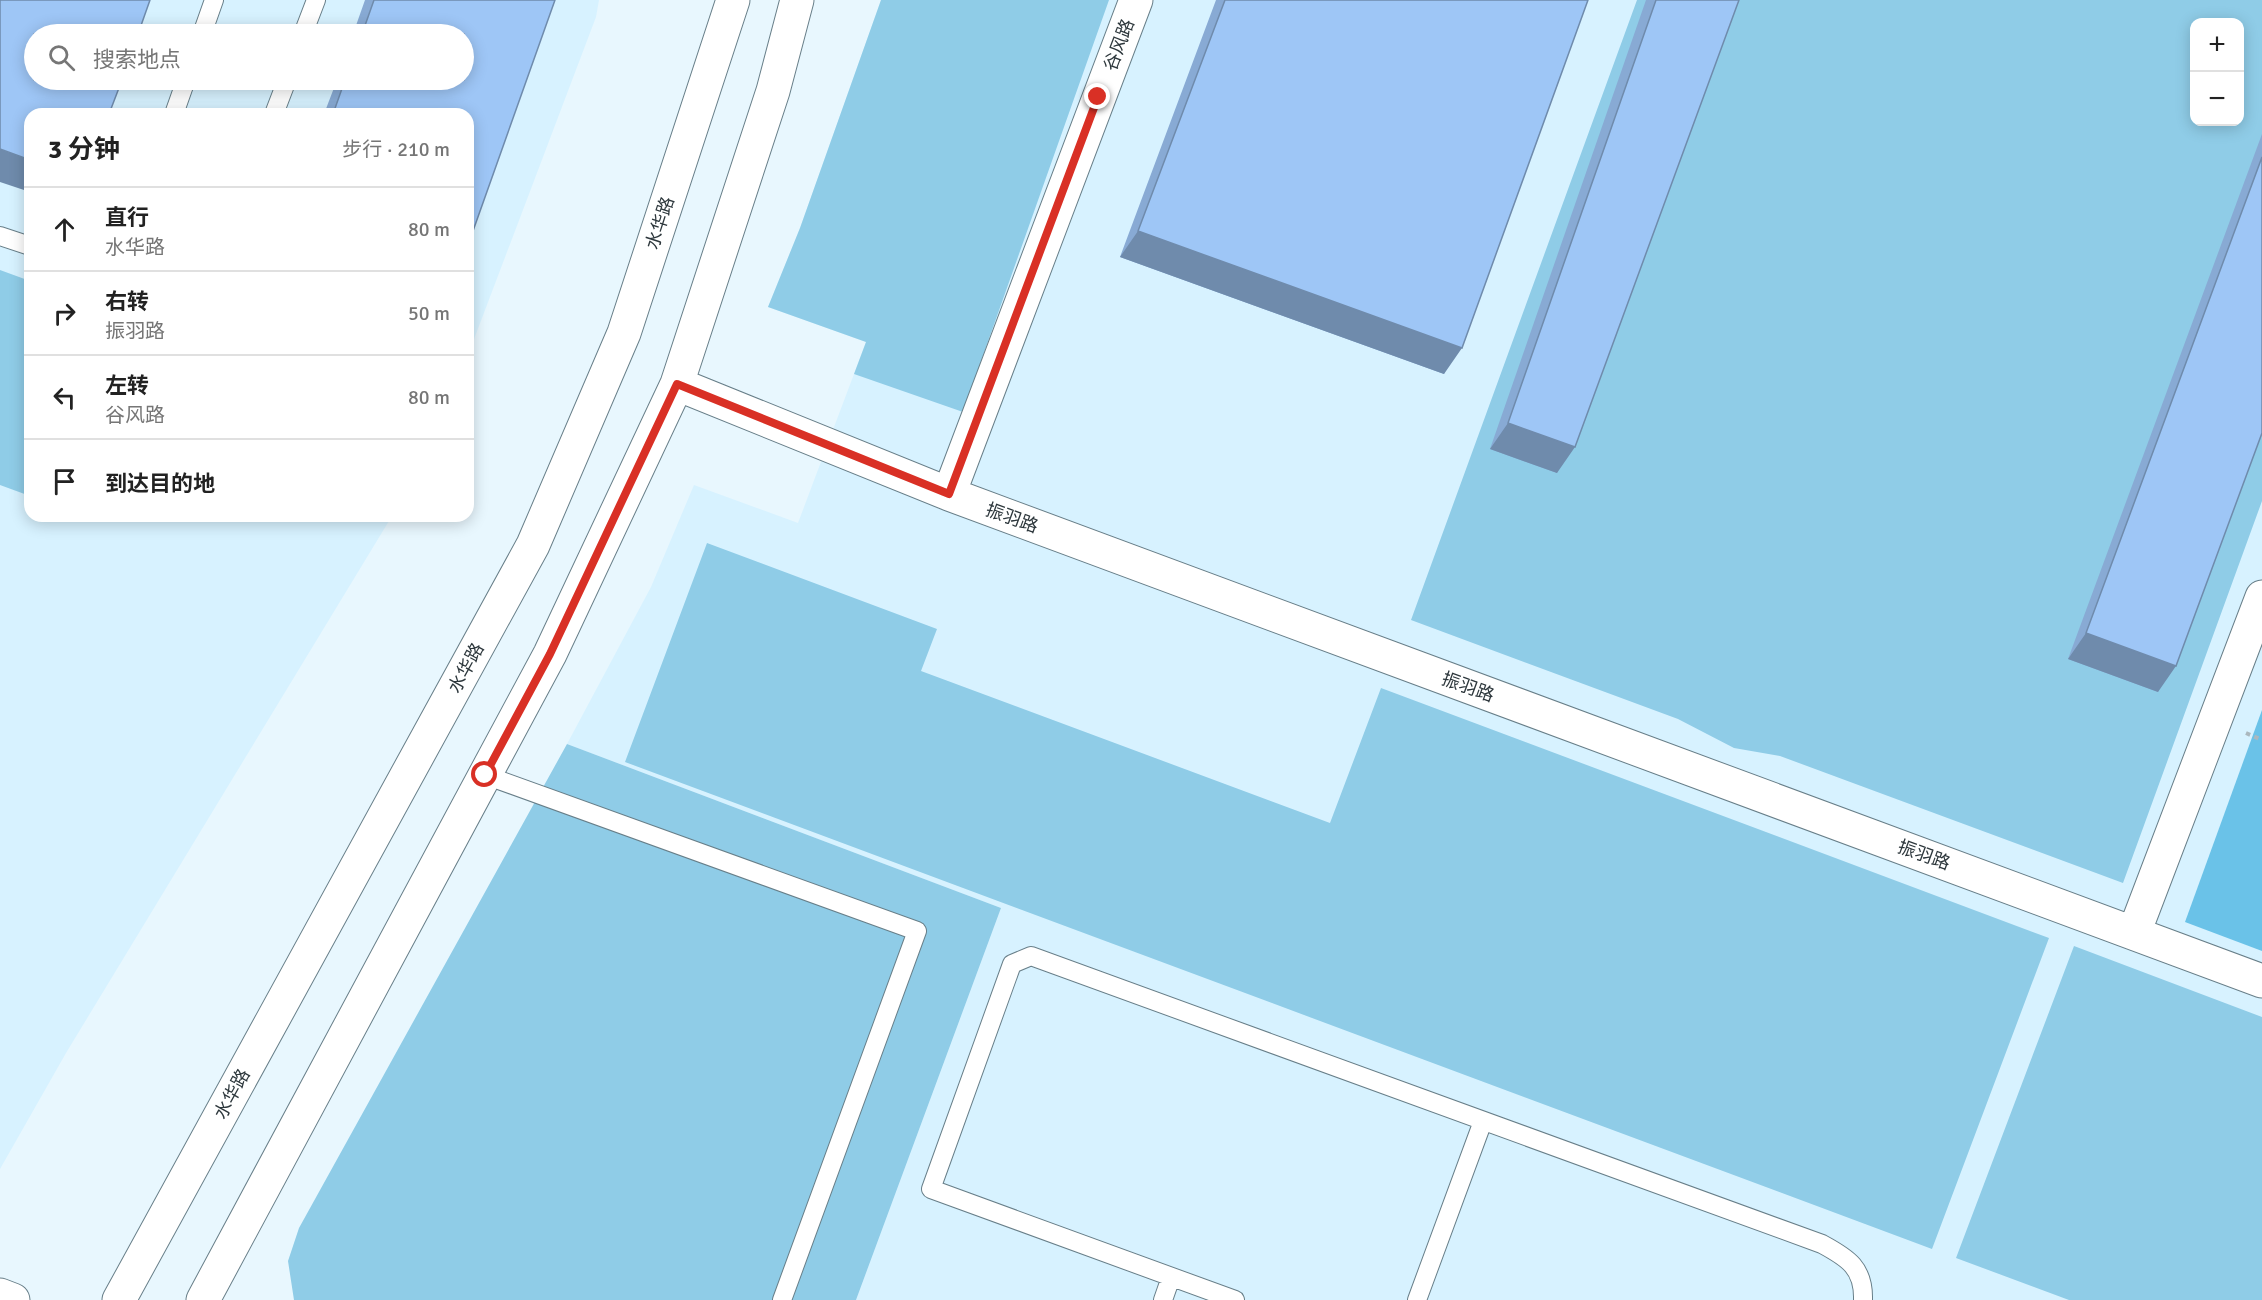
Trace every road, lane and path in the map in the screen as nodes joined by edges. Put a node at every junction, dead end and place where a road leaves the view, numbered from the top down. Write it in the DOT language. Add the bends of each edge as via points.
graph roads {
  1 [pos="214,0"];
  2 [pos="316,0"];
  3 [pos="733,0"];
  4 [pos="797,0"];
  5 [pos="1136,0"];
  6 [pos="206,24"];
  7 [pos="307,24"];
  8 [pos="182,90"];
  9 [pos="283,90"];
  10 [pos="176,108"];
  11 [pos="276,108"];
  12 [pos="0,236"];
  13 [pos="24,244"];
  14 [pos="677,384"];
  15 [pos="949,494"];
  16 [pos="2262,597"];
  17 [pos="485,775"];
  18 [pos="2134,933"];
  19 [pos="2262,981"];
  20 [pos="1483,1120"];
  21 [pos="1171,1277"];
  22 [pos="0,1295"];
  23 [pos="13,1300"];
  24 [pos="119,1300"];
  25 [pos="202,1300"];
  26 [pos="782,1300"];
  27 [pos="1163,1300"];
  28 [pos="1235,1300"];
  29 [pos="1417,1300"];
  30 [pos="1863,1300"];
  1 -- 6 [label="lane"];
  2 -- 7 [label="lane"];
  3 -- 24 [label="street, 水华路" via="624,333 533,545"];
  4 -- 14 [label="street" via="773,91"];
  5 -- 15 [label="street, 谷风路"];
  8 -- 10 [label="lane"];
  9 -- 11 [label="lane"];
  12 -- 13 [label="lane"];
  14 -- 15 [label="street, 振羽路"];
  14 -- 17 [label="street" via="550,654"];
  15 -- 18 [label="street, 振羽路"];
  16 -- 18 [label="street"];
  17 -- 25 [label="street"];
  17 -- 26 [label="lane" via="917,931"];
  18 -- 19 [label="street, 振羽路"];
  20 -- 21 [label="lane" via="1031,956 1012,964 931,1189"];
  20 -- 29 [label="lane"];
  20 -- 30 [label="lane" via="1822,1244 1848,1258 1863,1283"];
  21 -- 27 [label="lane"];
  21 -- 28 [label="lane"];
  22 -- 23 [label="street"];
}
